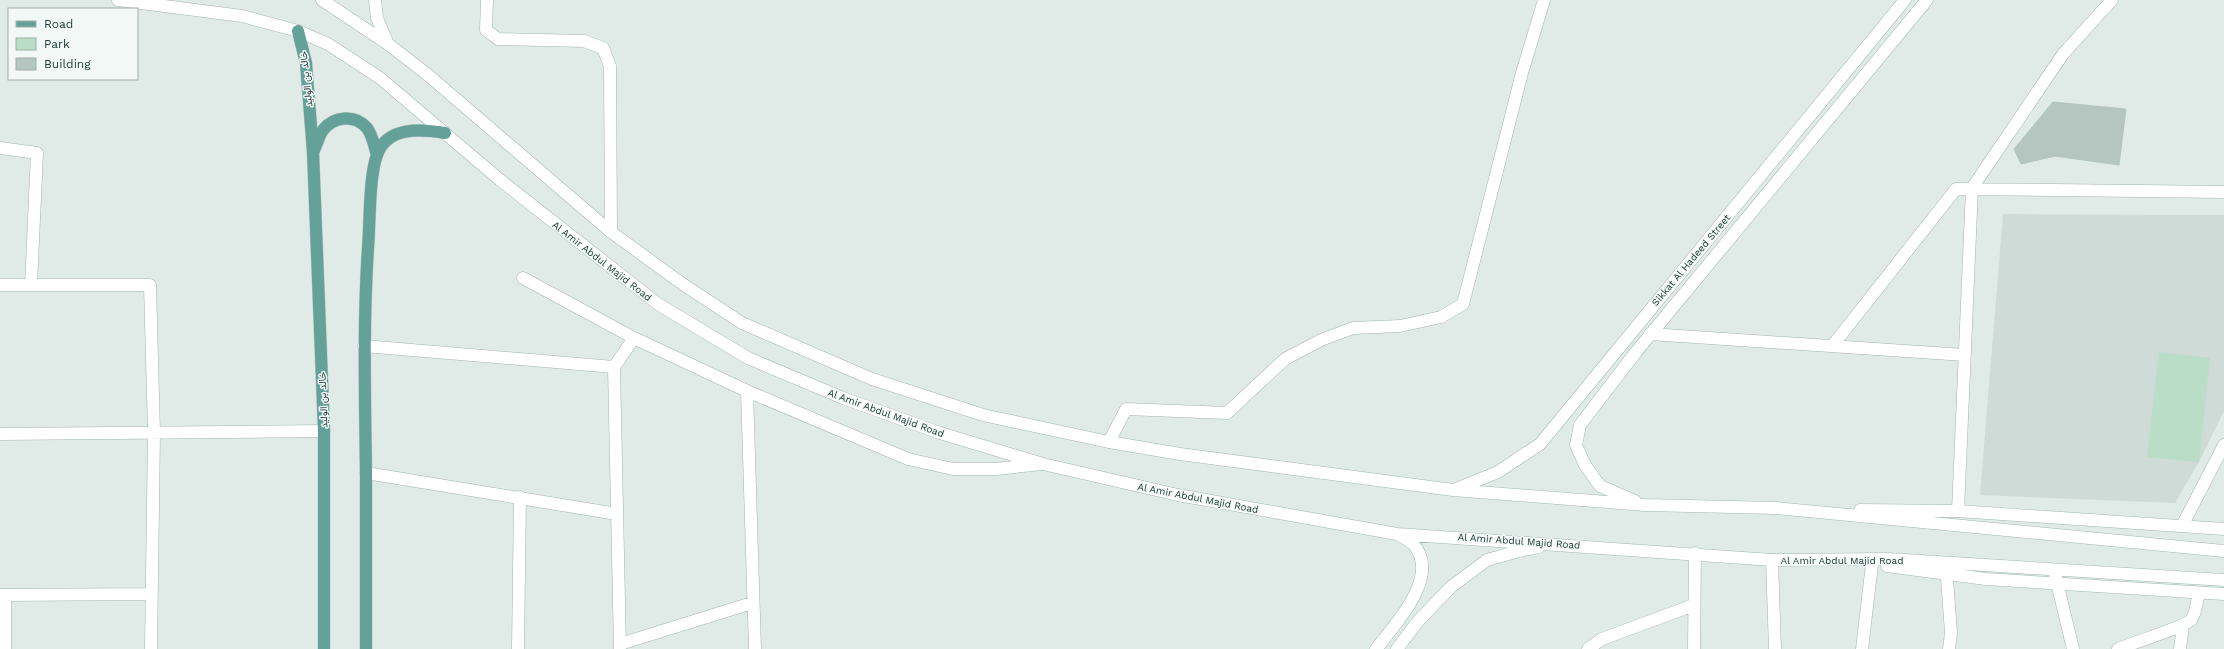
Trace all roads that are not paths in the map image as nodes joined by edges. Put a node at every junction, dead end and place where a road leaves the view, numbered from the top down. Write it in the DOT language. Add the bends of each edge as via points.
graph roads {
  1 [pos="118,0"];
  2 [pos="322,0"];
  3 [pos="374,0"];
  4 [pos="487,0"];
  5 [pos="1544,0"];
  6 [pos="1905,0"];
  7 [pos="1927,0"];
  8 [pos="2112,0"];
  9 [pos="298,31"];
  10 [pos="388,44"];
  11 [pos="445,133"];
  12 [pos="0,148"];
  13 [pos="313,152"];
  14 [pos="377,154"];
  15 [pos="1972,188"];
  16 [pos="2224,192"];
  17 [pos="611,232"];
  18 [pos="523,278"];
  19 [pos="0,285"];
  20 [pos="31,285"];
  21 [pos="1650,334"];
  22 [pos="634,338"];
  23 [pos="1833,345"];
  24 [pos="364,346"];
  25 [pos="1965,355"];
  26 [pos="614,366"];
  27 [pos="747,391"];
  28 [pos="324,431"];
  29 [pos="154,433"];
  30 [pos="0,434"];
  31 [pos="1109,442"];
  32 [pos="2224,445"];
  33 [pos="1043,464"];
  34 [pos="366,473"];
  35 [pos="1453,490"];
  36 [pos="520,498"];
  37 [pos="1645,505"];
  38 [pos="1776,508"];
  39 [pos="1958,511"];
  40 [pos="617,514"];
  41 [pos="2182,526"];
  42 [pos="2224,529"];
  43 [pos="1397,534"];
  44 [pos="1561,544"];
  45 [pos="2224,551"];
  46 [pos="1695,553"];
  47 [pos="1772,560"];
  48 [pos="1872,564"];
  49 [pos="1947,568"];
  50 [pos="2054,570"];
  51 [pos="2224,580"];
  52 [pos="2056,583"];
  53 [pos="2199,593"];
  54 [pos="151,594"];
  55 [pos="2224,594"];
  56 [pos="2,595"];
  57 [pos="752,603"];
  58 [pos="1694,605"];
  59 [pos="2183,626"];
  60 [pos="620,647"];
  61 [pos="5,649"];
  62 [pos="151,649"];
  63 [pos="324,649"];
  64 [pos="366,649"];
  65 [pos="518,649"];
  66 [pos="755,649"];
  67 [pos="1376,649"];
  68 [pos="1398,649"];
  69 [pos="1588,649"];
  70 [pos="1694,649"];
  71 [pos="1775,649"];
  72 [pos="1862,649"];
  73 [pos="1949,649"];
  74 [pos="2073,649"];
  75 [pos="2118,649"];
  76 [pos="2180,649"];
  1 -- 9 [label="main road, Al Amir Abdul Majid Road" via="242,16"];
  2 -- 10 [label="main road"];
  3 -- 10 [label="main road" via="377,18"];
  4 -- 17 [label="main road" via="486,30 498,39 584,41 603,48 610,66"];
  5 -- 31 [label="main road" via="1522,73 1463,304 1442,317 1400,326 1353,328 1321,340 1285,359 1227,413 1126,409"];
  6 -- 35 [label="main road, Sikkat Al Hadeed Street" via="1540,444 1498,472"];
  7 -- 21 [label="main road, Sikkat Al Hadeed Street"];
  8 -- 15 [label="main road" via="2062,54"];
  9 -- 11 [label="main road, Al Amir Abdul Majid Road" via="328,44 357,62"];
  9 -- 13 [label="main road, خالد بن الوليد" via="306,63"];
  10 -- 17 [label="main road" via="428,74"];
  11 -- 14 [label="main road" via="413,129 400,132 390,138"];
  11 -- 33 [label="main road, Al Amir Abdul Majid Road" via="500,180 658,304 748,358 843,398 940,434"];
  12 -- 20 [label="main road" via="37,153"];
  13 -- 14 [label="main road, خالد بن الوليد" via="323,130 339,119 351,118 367,128 373,138"];
  13 -- 28 [label="main road, خالد بن الوليد"];
  14 -- 24 [label="main road, خالد بن الوليد" via="366,284"];
  15 -- 16 [label="main road"];
  15 -- 23 [label="main road" via="1956,189"];
  15 -- 25 [label="main road"];
  17 -- 31 [label="main road" via="742,323 807,353 872,379 983,415"];
  18 -- 22 [label="main road"];
  19 -- 20 [label="main road"];
  20 -- 29 [label="main road" via="150,285"];
  21 -- 23 [label="main road"];
  21 -- 37 [label="main road, Sikkat Al Hadeed Street" via="1580,425 1576,445 1585,465 1600,486"];
  22 -- 26 [label="main road"];
  22 -- 27 [label="main road"];
  23 -- 25 [label="main road"];
  24 -- 26 [label="main road"];
  24 -- 34 [label="main road, خالد بن الوليد"];
  25 -- 39 [label="main road"];
  26 -- 40 [label="main road"];
  27 -- 33 [label="main road" via="908,459 953,469 996,469"];
  27 -- 57 [label="main road"];
  28 -- 29 [label="main road"];
  28 -- 63 [label="main road, خالد بن الوليد"];
  29 -- 30 [label="main road"];
  29 -- 54 [label="main road"];
  31 -- 35 [label="main road" via="1180,454"];
  32 -- 41 [label="main road"];
  33 -- 43 [label="main road, Al Amir Abdul Majid Road" via="1178,495"];
  34 -- 36 [label="main road"];
  34 -- 64 [label="main road, خالد بن الوليد"];
  35 -- 37 [label="main road"];
  36 -- 40 [label="main road"];
  36 -- 65 [label="main road"];
  37 -- 38 [label="main road"];
  38 -- 39 [label="main road"];
  38 -- 45 [label="main road"];
  39 -- 41 [label="main road"];
  40 -- 60 [label="main road"];
  41 -- 42 [label="main road"];
  43 -- 44 [label="main road, Al Amir Abdul Majid Road"];
  43 -- 67 [label="main road" via="1412,543 1420,555 1422,573 1408,609"];
  44 -- 46 [label="main road, Al Amir Abdul Majid Road"];
  44 -- 68 [label="main road" via="1519,551 1487,560 1450,587 1419,620"];
  46 -- 47 [label="main road, Al Amir Abdul Majid Road"];
  46 -- 58 [label="main road"];
  47 -- 48 [label="main road"];
  47 -- 49 [label="main road, Al Amir Abdul Majid Road" via="1888,559"];
  47 -- 71 [label="main road"];
  48 -- 49 [label="main road"];
  48 -- 72 [label="main road"];
  49 -- 50 [label="main road, Al Amir Abdul Majid Road"];
  49 -- 52 [label="main road" via="1986,579"];
  49 -- 73 [label="main road" via="1952,634"];
  50 -- 51 [label="main road, Al Amir Abdul Majid Road"];
  50 -- 52 [label="main road"];
  52 -- 53 [label="main road"];
  52 -- 74 [label="main road"];
  53 -- 55 [label="main road"];
  53 -- 59 [label="main road" via="2192,619"];
  54 -- 56 [label="main road"];
  54 -- 62 [label="main road"];
  56 -- 61 [label="main road"];
  57 -- 60 [label="main road"];
  57 -- 66 [label="main road"];
  58 -- 69 [label="main road" via="1602,639"];
  58 -- 70 [label="main road"];
  59 -- 75 [label="main road"];
  59 -- 76 [label="main road"];
}
